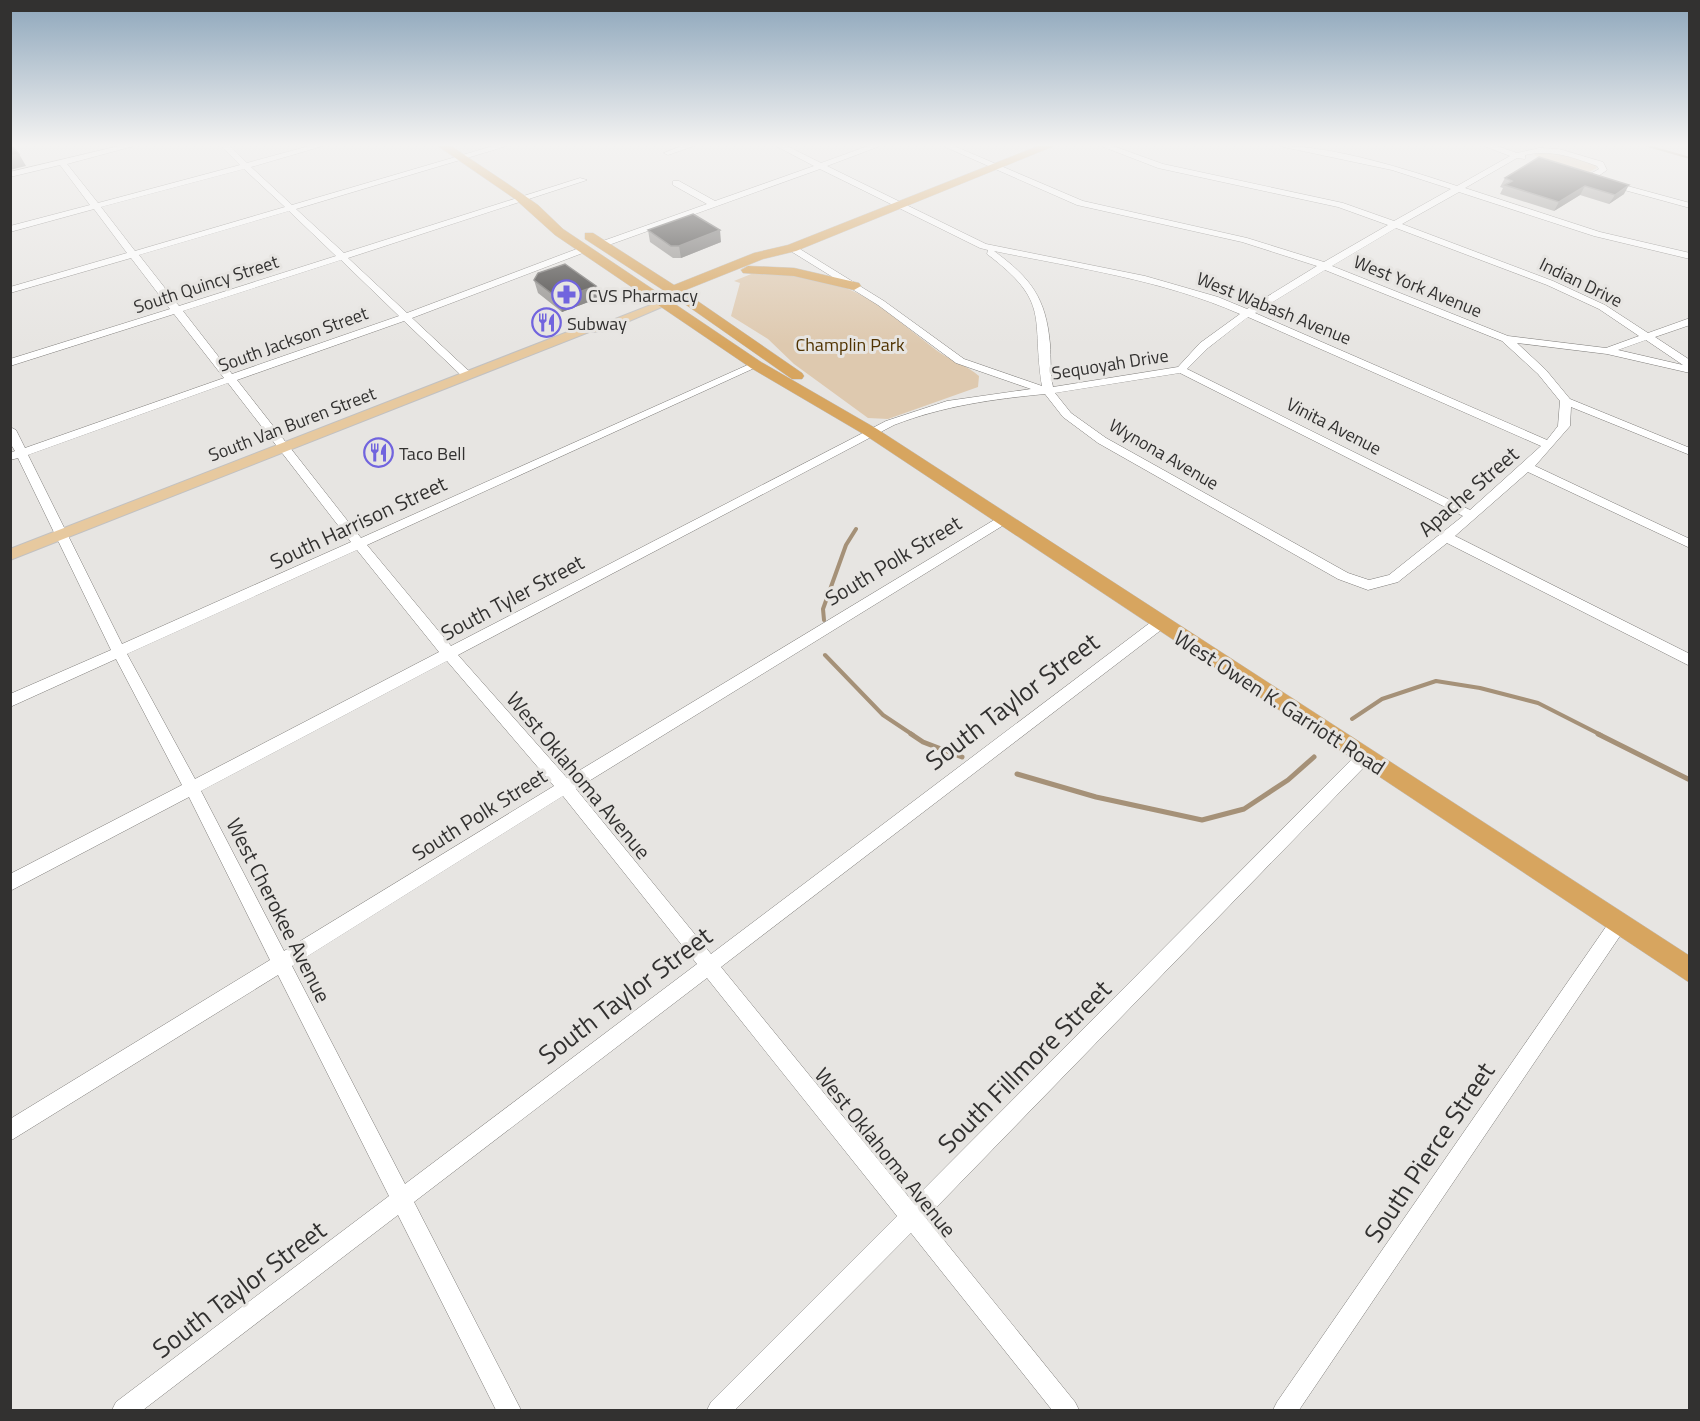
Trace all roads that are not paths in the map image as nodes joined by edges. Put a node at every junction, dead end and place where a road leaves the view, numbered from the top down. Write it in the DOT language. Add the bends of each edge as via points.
graph roads {
  1 [pos="73,212"];
  2 [pos="102,212"];
  3 [pos="276,212"];
  4 [pos="296,212"];
  5 [pos="483,212"];
  6 [pos="538,212"];
  7 [pos="691,212"];
  8 [pos="883,212"];
  9 [pos="912,212"];
  10 [pos="1125,212"];
  11 [pos="1360,212"];
  12 [pos="1418,212"];
  13 [pos="1532,212"];
  14 [pos="550,221"];
  15 [pos="1396,225"];
  16 [pos="10,229"];
  17 [pos="603,244"];
  18 [pos="983,246"];
  19 [pos="792,248"];
  20 [pos="585,249"];
  21 [pos="135,253"];
  22 [pos="1689,256"];
  23 [pos="343,257"];
  24 [pos="1057,262"];
  25 [pos="1324,265"];
  26 [pos="748,270"];
  27 [pos="854,286"];
  28 [pos="1030,286"];
  29 [pos="10,290"];
  30 [pos="678,293"];
  31 [pos="660,300"];
  32 [pos="176,310"];
  33 [pos="1250,312"];
  34 [pos="406,316"];
  35 [pos="1689,321"];
  36 [pos="1649,336"];
  37 [pos="1506,339"];
  38 [pos="1607,351"];
  39 [pos="10,363"];
  40 [pos="756,365"];
  41 [pos="1689,365"];
  42 [pos="1181,370"];
  43 [pos="1689,370"];
  44 [pos="992,374"];
  45 [pos="468,376"];
  46 [pos="230,380"];
  47 [pos="1047,391"];
  48 [pos="981,397"];
  49 [pos="1566,400"];
  50 [pos="10,430"];
  51 [pos="871,432"];
  52 [pos="1549,445"];
  53 [pos="283,449"];
  54 [pos="1689,453"];
  55 [pos="16,455"];
  56 [pos="1527,467"];
  57 [pos="1471,515"];
  58 [pos="1003,520"];
  59 [pos="61,535"];
  60 [pos="1446,537"];
  61 [pos="359,544"];
  62 [pos="1689,544"];
  63 [pos="10,555"];
  64 [pos="1368,585"];
  65 [pos="1160,623"];
  66 [pos="119,652"];
  67 [pos="449,654"];
  68 [pos="1689,661"];
  69 [pos="10,701"];
  70 [pos="1364,757"];
  71 [pos="565,787"];
  72 [pos="192,788"];
  73 [pos="10,883"];
  74 [pos="1618,924"];
  75 [pos="281,964"];
  76 [pos="709,965"];
  77 [pos="1689,971"];
  78 [pos="10,1131"];
  79 [pos="401,1199"];
  80 [pos="912,1217"];
  81 [pos="124,1410"];
  82 [pos="508,1410"];
  83 [pos="719,1410"];
  84 [pos="1067,1410"];
  85 [pos="1285,1410"];
  1 -- 16 [label="street"];
  2 -- 21 [label="street, West Oklahoma Avenue"];
  3 -- 21 [label="street"];
  4 -- 23 [label="street"];
  5 -- 23 [label="street, South Quincy Street"];
  6 -- 14 [label="highway, West Owen K. Garriott Road"];
  7 -- 17 [label="street"];
  8 -- 19 [label="highway, South Van Buren Street"];
  9 -- 18 [label="street, West Wabash Avenue"];
  10 -- 25 [label="street, West York Avenue" via="1244,240"];
  11 -- 15 [label="street, Indian Drive"];
  12 -- 15 [label="street, Sequoyah Drive"];
  13 -- 22 [label="street" via="1597,234"];
  14 -- 17 [label="highway, West Owen K. Garriott Road" via="574,228"];
  14 -- 20 [label="highway, West Owen K. Garriott Road"];
  15 -- 25 [label="street, Sequoyah Drive"];
  15 -- 36 [label="street, Indian Drive" via="1550,283 1602,307"];
  17 -- 30 [label="highway, West Owen K. Garriott Road"];
  18 -- 24 [label="street, West Wabash Avenue"];
  18 -- 28 [label="street"];
  19 -- 26 [label="highway, South Van Buren Street"];
  19 -- 27 [label="street, Sequoyah Drive"];
  19 -- 30 [label="highway, South Van Buren Street" via="759,256"];
  20 -- 31 [label="highway, West Owen K. Garriott Road"];
  20 -- 34 [label="street, South Jackson Street"];
  21 -- 29 [label="street"];
  21 -- 32 [label="street, West Oklahoma Avenue"];
  23 -- 32 [label="street, South Quincy Street"];
  23 -- 34 [label="street"];
  24 -- 28 [label="street" via="1035,270"];
  24 -- 33 [label="street, West Wabash Avenue" via="1142,278"];
  25 -- 33 [label="street, Sequoyah Drive"];
  25 -- 37 [label="street, West York Avenue"];
  26 -- 27 [label="highway" via="794,272"];
  26 -- 30 [label="highway, South Van Buren Street"];
  27 -- 44 [label="street, Sequoyah Drive" via="960,361"];
  28 -- 47 [label="street" via="1044,324"];
  30 -- 31 [label="highway, South Van Buren Street"];
  30 -- 51 [label="highway, West Owen K. Garriott Road" via="766,352"];
  31 -- 40 [label="highway, West Owen K. Garriott Road"];
  31 -- 45 [label="main road, South Van Buren Street" via="602,328 587,328"];
  32 -- 39 [label="street, South Quincy Street"];
  32 -- 46 [label="street, West Oklahoma Avenue"];
  33 -- 42 [label="street, Sequoyah Drive" via="1193,355"];
  33 -- 52 [label="street, West Wabash Avenue"];
  34 -- 45 [label="street"];
  34 -- 46 [label="street, South Jackson Street"];
  35 -- 36 [label="street"];
  36 -- 38 [label="street"];
  36 -- 41 [label="street, Indian Drive"];
  37 -- 38 [label="street, West York Avenue"];
  37 -- 49 [label="street"];
  38 -- 43 [label="street"];
  40 -- 51 [label="highway, West Owen K. Garriott Road"];
  40 -- 61 [label="street, South Harrison Street"];
  42 -- 47 [label="street, Sequoyah Drive"];
  42 -- 57 [label="street, Vinita Avenue"];
  44 -- 47 [label="street, Sequoyah Drive"];
  44 -- 48 [label="street"];
  45 -- 53 [label="main road, South Van Buren Street"];
  46 -- 53 [label="street, West Oklahoma Avenue"];
  46 -- 55 [label="street, South Jackson Street"];
  47 -- 48 [label="street, South Tyler Street"];
  47 -- 64 [label="street, Wynona Avenue" via="1059,407 1116,448 1343,576"];
  48 -- 51 [label="street, South Tyler Street" via="914,412"];
  49 -- 52 [label="street, Apache Street" via="1564,426"];
  49 -- 54 [label="street"];
  50 -- 55 [label="street, West Cherokee Avenue"];
  51 -- 58 [label="highway, West Owen K. Garriott Road"];
  51 -- 67 [label="street, South Tyler Street"];
  52 -- 56 [label="street, Apache Street"];
  53 -- 59 [label="main road, South Van Buren Street"];
  53 -- 61 [label="street, West Oklahoma Avenue"];
  55 -- 59 [label="street, West Cherokee Avenue"];
  56 -- 57 [label="street, Apache Street"];
  56 -- 62 [label="street"];
  57 -- 60 [label="street, Apache Street"];
  58 -- 65 [label="highway, West Owen K. Garriott Road"];
  58 -- 71 [label="street, South Polk Street"];
  59 -- 63 [label="main road, South Van Buren Street"];
  59 -- 66 [label="street, West Cherokee Avenue"];
  60 -- 64 [label="street, Apache Street" via="1392,579"];
  60 -- 68 [label="street"];
  61 -- 66 [label="street, South Harrison Street"];
  61 -- 67 [label="street, West Oklahoma Avenue"];
  65 -- 70 [label="highway, West Owen K. Garriott Road"];
  65 -- 76 [label="street, South Taylor Street"];
  66 -- 69 [label="street, South Harrison Street"];
  66 -- 72 [label="street, West Cherokee Avenue"];
  67 -- 71 [label="street, West Oklahoma Avenue"];
  67 -- 72 [label="street, South Tyler Street"];
  70 -- 74 [label="highway, West Owen K. Garriott Road"];
  70 -- 80 [label="street, South Fillmore Street"];
  71 -- 75 [label="street, South Polk Street"];
  71 -- 76 [label="street, West Oklahoma Avenue"];
  72 -- 73 [label="street, South Tyler Street"];
  72 -- 75 [label="street, West Cherokee Avenue"];
  74 -- 77 [label="highway, West Owen K. Garriott Road"];
  74 -- 85 [label="street, South Pierce Street"];
  75 -- 78 [label="street, South Polk Street"];
  75 -- 79 [label="street, West Cherokee Avenue"];
  76 -- 79 [label="street, South Taylor Street"];
  76 -- 80 [label="street, West Oklahoma Avenue"];
  79 -- 81 [label="street, South Taylor Street"];
  79 -- 82 [label="street, West Cherokee Avenue"];
  80 -- 83 [label="street, South Fillmore Street"];
  80 -- 84 [label="street, West Oklahoma Avenue"];
}
